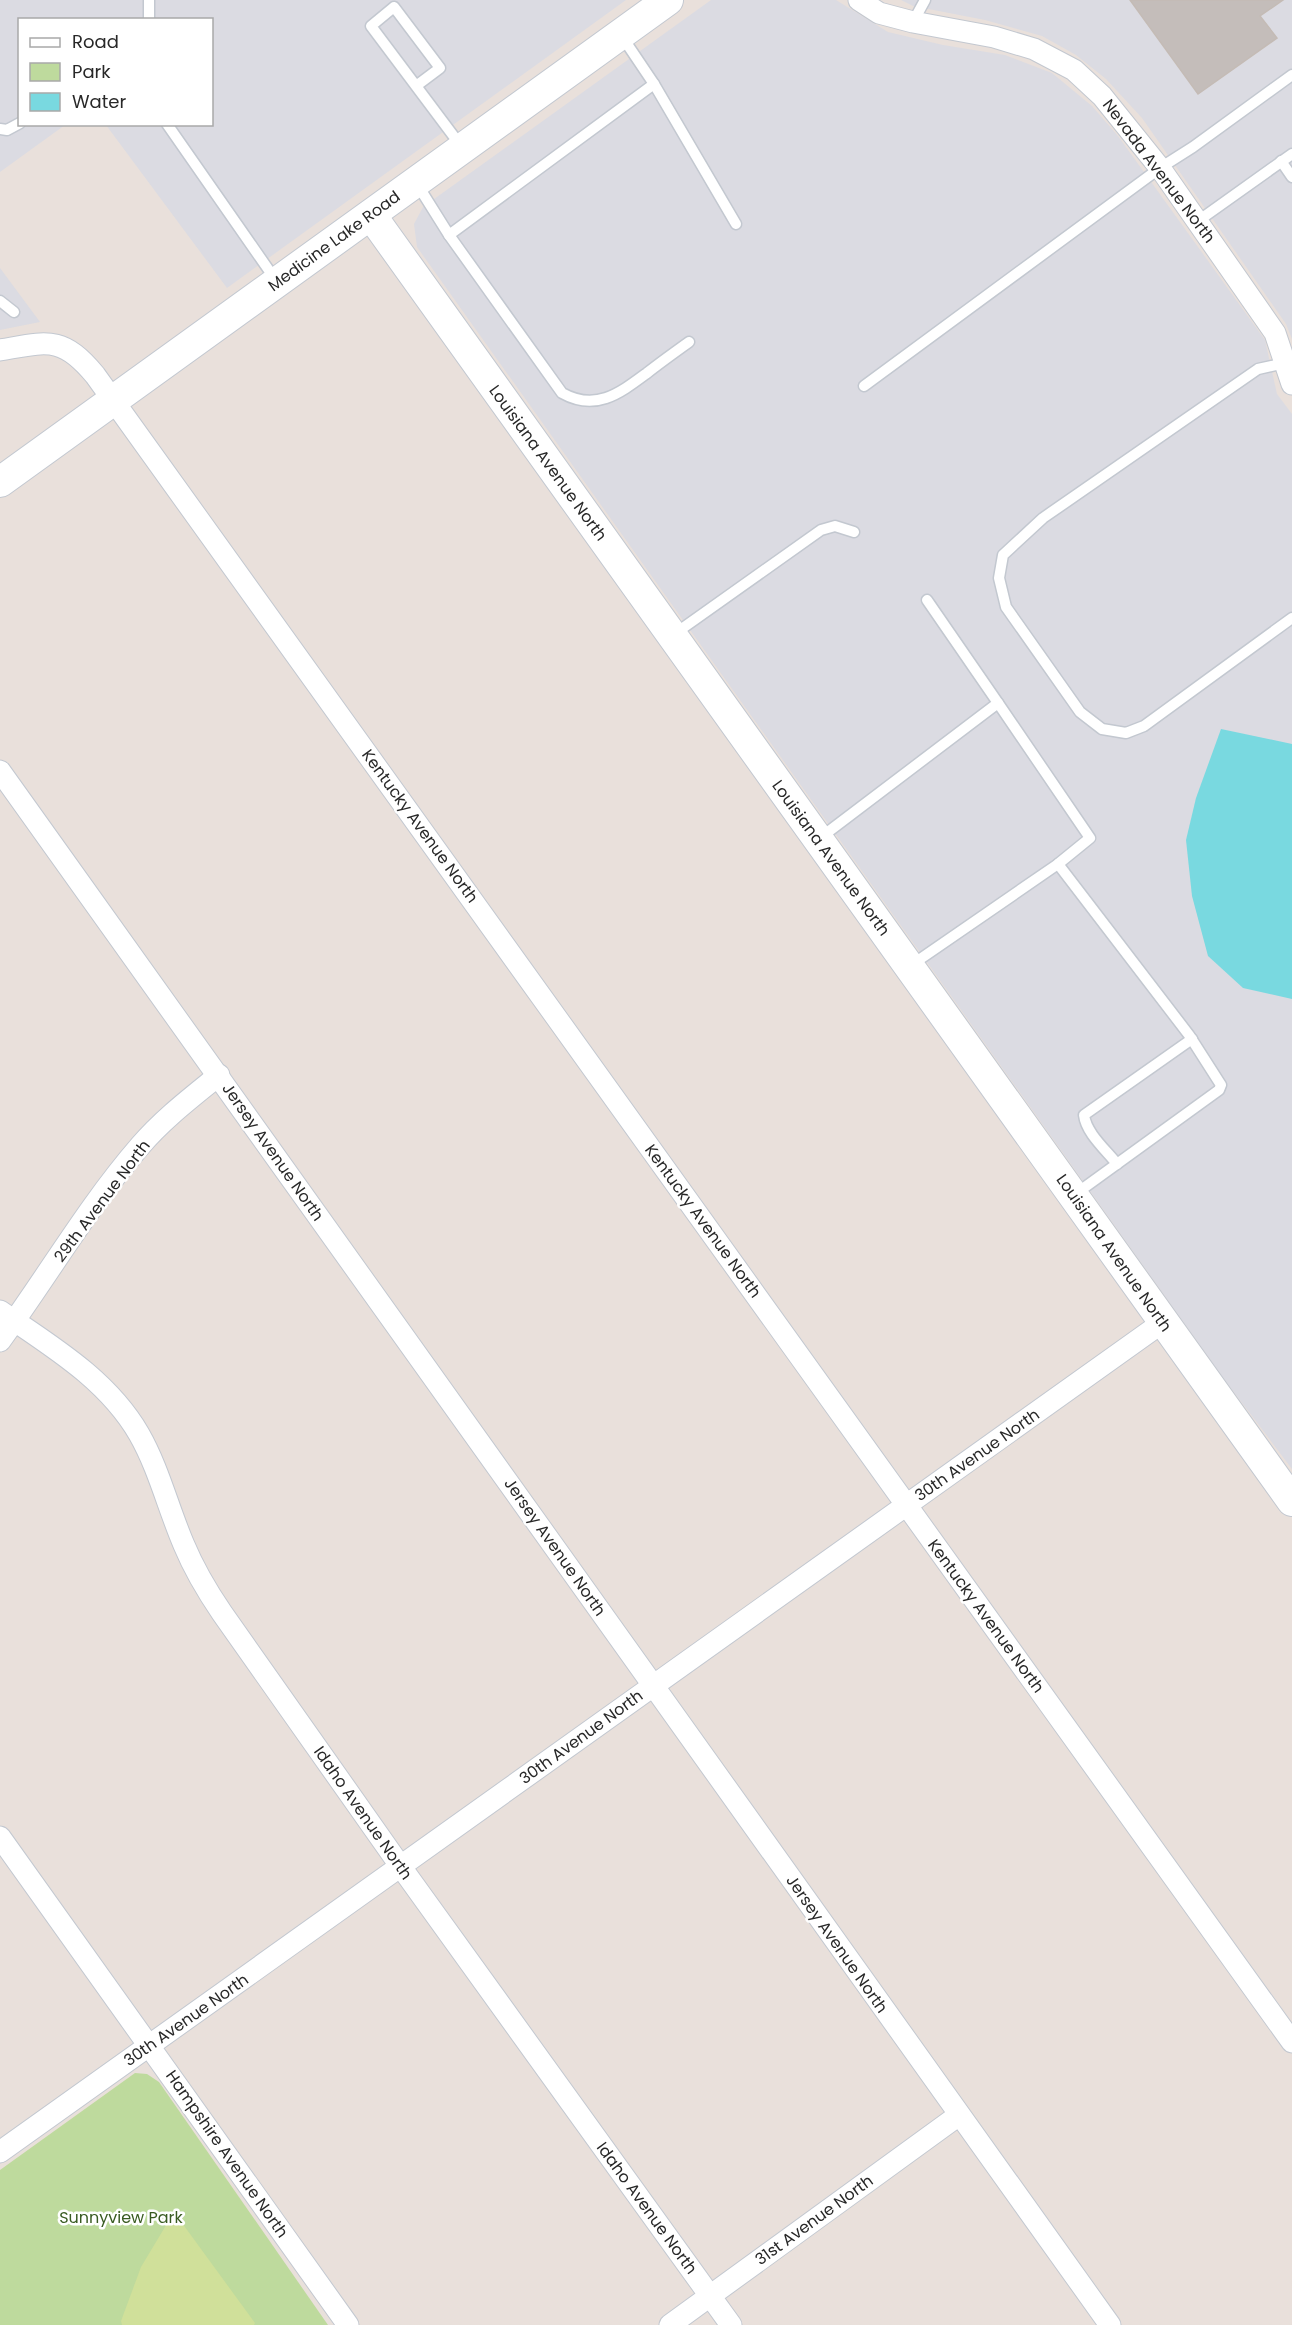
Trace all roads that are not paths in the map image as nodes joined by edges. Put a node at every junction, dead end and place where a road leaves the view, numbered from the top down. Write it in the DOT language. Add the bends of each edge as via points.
graph roads {
  1 [pos="149,0"];
  2 [pos="668,0"];
  3 [pos="859,0"];
  4 [pos="925,0"];
  5 [pos="149,18"];
  6 [pos="913,22"];
  7 [pos="620,34"];
  8 [pos="1292,75"];
  9 [pos="654,84"];
  10 [pos="416,86"];
  11 [pos="18,124"];
  12 [pos="168,126"];
  13 [pos="0,129"];
  14 [pos="463,148"];
  15 [pos="1292,154"];
  16 [pos="1281,161"];
  17 [pos="1160,168"];
  18 [pos="1292,177"];
  19 [pos="416,182"];
  20 [pos="371,215"];
  21 [pos="1198,221"];
  22 [pos="736,224"];
  23 [pos="449,235"];
  24 [pos="277,282"];
  25 [pos="0,302"];
  26 [pos="14,312"];
  27 [pos="689,342"];
  28 [pos="0,350"];
  29 [pos="1289,362"];
  30 [pos="1292,384"];
  31 [pos="864,386"];
  32 [pos="114,399"];
  33 [pos="0,482"];
  34 [pos="854,532"];
  35 [pos="927,600"];
  36 [pos="1292,618"];
  37 [pos="672,636"];
  38 [pos="998,703"];
  39 [pos="0,771"];
  40 [pos="818,840"];
  41 [pos="1058,864"];
  42 [pos="909,967"];
  43 [pos="1192,1039"];
  44 [pos="219,1075"];
  45 [pos="1117,1164"];
  46 [pos="1073,1196"];
  47 [pos="7,1316"];
  48 [pos="1163,1322"];
  49 [pos="0,1341"];
  50 [pos="1292,1501"];
  51 [pos="906,1505"];
  52 [pos="654,1686"];
  53 [pos="0,1837"];
  54 [pos="401,1867"];
  55 [pos="1292,2042"];
  56 [pos="149,2046"];
  57 [pos="959,2115"];
  58 [pos="0,2152"];
  59 [pos="710,2296"];
  60 [pos="348,2325"];
  61 [pos="670,2325"];
  62 [pos="731,2325"];
  63 [pos="1110,2325"];
  1 -- 5 [label="lane"];
  2 -- 7 [label="street, Medicine Lake Road"];
  3 -- 6 [label="street, Nevada Avenue North" via="879,13"];
  4 -- 6 [label="lane"];
  6 -- 17 [label="street, Nevada Avenue North" via="994,37 1034,49 1074,70 1102,96"];
  7 -- 9 [label="lane"];
  7 -- 14 [label="street, Medicine Lake Road"];
  8 -- 17 [label="lane"];
  9 -- 22 [label="lane"];
  9 -- 23 [label="lane"];
  10 -- 10 [label="lane" via="371,26 394,7 440,68"];
  10 -- 14 [label="lane"];
  11 -- 13 [label="lane"];
  12 -- 24 [label="lane"];
  14 -- 19 [label="street, Medicine Lake Road"];
  15 -- 16 [label="lane"];
  16 -- 18 [label="lane"];
  16 -- 21 [label="lane"];
  17 -- 21 [label="street, Nevada Avenue North"];
  17 -- 31 [label="lane"];
  19 -- 20 [label="street, Medicine Lake Road"];
  19 -- 23 [label="lane"];
  20 -- 24 [label="street, Medicine Lake Road"];
  20 -- 37 [label="street, Louisiana Avenue North"];
  21 -- 29 [label="street, Nevada Avenue North" via="1275,333"];
  23 -- 27 [label="lane" via="562,393 574,400 597,401 618,394"];
  24 -- 32 [label="street, Medicine Lake Road"];
  25 -- 26 [label="lane"];
  28 -- 32 [label="street, Kentucky Avenue North" via="49,342 70,350 84,361"];
  29 -- 30 [label="street, Nevada Avenue North"];
  29 -- 36 [label="lane" via="1258,369 1043,518 1003,555 999,578 1006,607 1080,712 1102,729 1126,732 1144,726"];
  32 -- 33 [label="street, Medicine Lake Road"];
  32 -- 51 [label="street, Kentucky Avenue North"];
  34 -- 37 [label="lane" via="835,526 820,530"];
  35 -- 38 [label="lane"];
  37 -- 40 [label="street, Louisiana Avenue North"];
  38 -- 40 [label="lane"];
  38 -- 41 [label="lane" via="1090,838"];
  39 -- 44 [label="street, Jersey Avenue North"];
  40 -- 42 [label="street, Louisiana Avenue North"];
  41 -- 42 [label="lane"];
  41 -- 43 [label="lane"];
  42 -- 46 [label="street, Louisiana Avenue North"];
  43 -- 45 [label="lane" via="1221,1085 1219,1090"];
  43 -- 45 [label="lane" via="1084,1115 1085,1122"];
  44 -- 47 [label="street, 29th Avenue North" via="175,1110 141,1145"];
  44 -- 52 [label="street, Jersey Avenue North"];
  45 -- 46 [label="lane"];
  46 -- 48 [label="street, Louisiana Avenue North"];
  47 -- 49 [label="street, 29th Avenue North"];
  47 -- 54 [label="street, Idaho Avenue North" via="87,1373 124,1412 140,1435 200,1579"];
  48 -- 50 [label="street, Louisiana Avenue North"];
  48 -- 51 [label="street, 30th Avenue North"];
  51 -- 52 [label="street, 30th Avenue North"];
  51 -- 55 [label="street, Kentucky Avenue North"];
  52 -- 54 [label="street, 30th Avenue North"];
  52 -- 57 [label="street, Jersey Avenue North"];
  53 -- 56 [label="street, Hampshire Avenue North"];
  54 -- 56 [label="street, 30th Avenue North"];
  54 -- 59 [label="street, Idaho Avenue North"];
  56 -- 58 [label="street, 30th Avenue North"];
  56 -- 60 [label="street, Hampshire Avenue North"];
  57 -- 59 [label="street, 31st Avenue North"];
  57 -- 63 [label="street, Jersey Avenue North"];
  59 -- 61 [label="street, 31st Avenue North"];
  59 -- 62 [label="street, Idaho Avenue North"];
}
